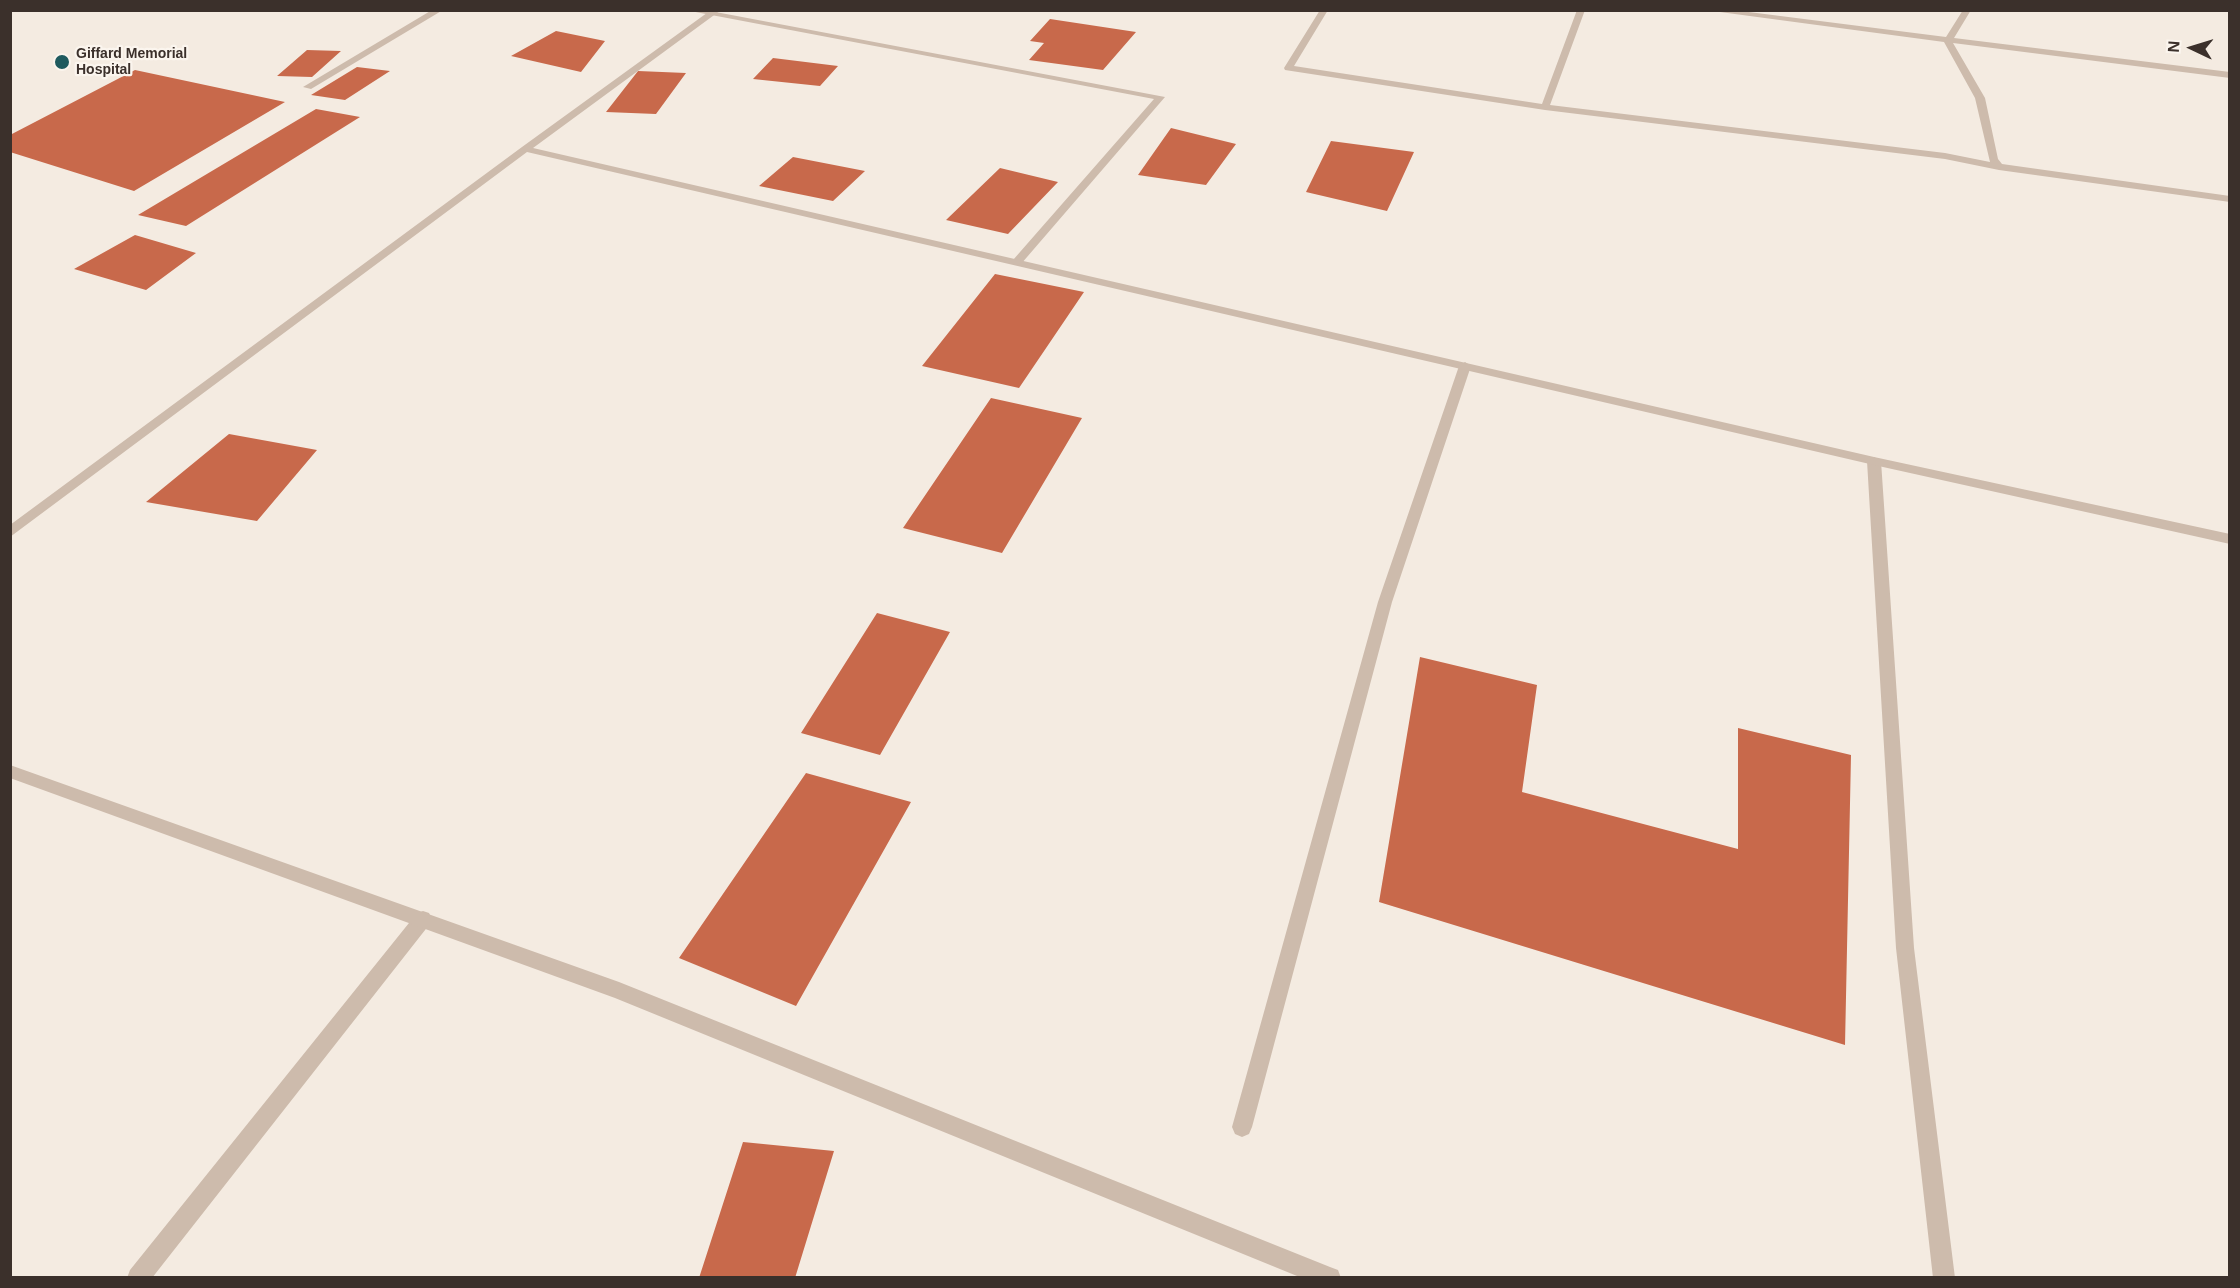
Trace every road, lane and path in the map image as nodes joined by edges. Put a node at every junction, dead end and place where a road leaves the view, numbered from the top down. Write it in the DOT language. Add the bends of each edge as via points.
graph roads {
  1 [pos="439,10"];
  2 [pos="689,10"];
  3 [pos="1324,10"];
  4 [pos="1581,10"];
  5 [pos="1709,10"];
  6 [pos="1967,10"];
  7 [pos="715,12"];
  8 [pos="1948,41"];
  9 [pos="2229,75"];
  10 [pos="308,87"];
  11 [pos="1545,107"];
  12 [pos="525,148"];
  13 [pos="1999,167"];
  14 [pos="2229,199"];
  15 [pos="1017,262"];
  16 [pos="1465,366"];
  17 [pos="1874,461"];
  18 [pos="10,532"];
  19 [pos="2229,539"];
  20 [pos="10,771"];
  21 [pos="423,919"];
  22 [pos="1242,1127"];
  23 [pos="138,1278"];
  24 [pos="1330,1278"];
  25 [pos="1944,1278"];
  1 -- 10 [label="street"];
  2 -- 7 [label="street"];
  3 -- 11 [label="street" via="1288,68"];
  4 -- 11 [label="street"];
  5 -- 8 [label="street"];
  6 -- 8 [label="street"];
  7 -- 12 [label="street"];
  7 -- 15 [label="street" via="1160,98"];
  8 -- 9 [label="street"];
  8 -- 13 [label="street" via="1980,98 1993,159"];
  11 -- 13 [label="street" via="1812,138"];
  12 -- 15 [label="street"];
  12 -- 18 [label="street"];
  13 -- 14 [label="street"];
  15 -- 16 [label="street"];
  16 -- 17 [label="street"];
  16 -- 22 [label="street" via="1385,602"];
  17 -- 19 [label="street"];
  17 -- 25 [label="street" via="1905,948"];
  20 -- 21 [label="street"];
  21 -- 23 [label="street"];
  21 -- 24 [label="street" via="619,991"];
}
